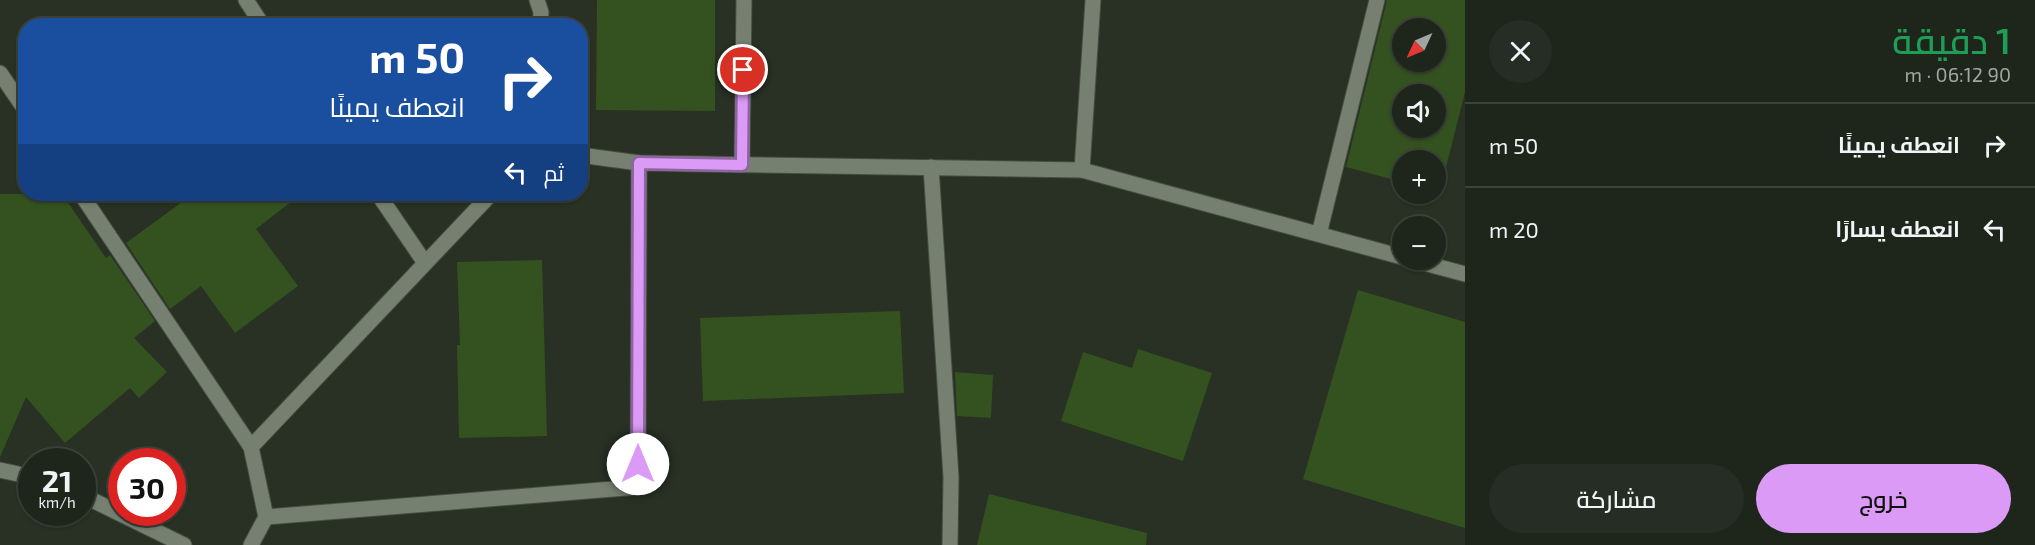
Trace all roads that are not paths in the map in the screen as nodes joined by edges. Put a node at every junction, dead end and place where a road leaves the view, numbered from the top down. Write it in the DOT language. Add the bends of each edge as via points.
graph roads {
  1 [pos="246,0"];
  2 [pos="537,0"];
  3 [pos="744,0"];
  4 [pos="1093,0"];
  5 [pos="1377,0"];
  6 [pos="258,18"];
  7 [pos="541,18"];
  8 [pos="0,72"];
  9 [pos="18,99"];
  10 [pos="588,156"];
  11 [pos="639,163"];
  12 [pos="742,165"];
  13 [pos="931,167"];
  14 [pos="1082,170"];
  15 [pos="86,201"];
  16 [pos="383,201"];
  17 [pos="484,201"];
  18 [pos="1319,234"];
  19 [pos="1392,254"];
  20 [pos="425,263"];
  21 [pos="1446,269"];
  22 [pos="1465,274"];
  23 [pos="251,447"];
  24 [pos="0,470"];
  25 [pos="18,474"];
  26 [pos="96,502"];
  27 [pos="266,517"];
  28 [pos="184,545"];
  29 [pos="250,545"];
  30 [pos="950,545"];
  1 -- 6 [label="street"];
  2 -- 7 [label="street"];
  3 -- 12 [label="street"];
  4 -- 14 [label="street"];
  5 -- 18 [label="street"];
  8 -- 9 [label="street"];
  10 -- 11 [label="street"];
  11 -- 12 [label="street"];
  11 -- 27 [label="street" via="638,487"];
  12 -- 13 [label="street"];
  13 -- 14 [label="street"];
  13 -- 30 [label="street" via="951,477"];
  14 -- 18 [label="street"];
  15 -- 23 [label="street"];
  16 -- 20 [label="street"];
  17 -- 20 [label="street"];
  18 -- 19 [label="street"];
  20 -- 23 [label="street"];
  21 -- 22 [label="street"];
  23 -- 27 [label="street"];
  24 -- 25 [label="street"];
  26 -- 28 [label="street"];
  27 -- 29 [label="street"];
}
